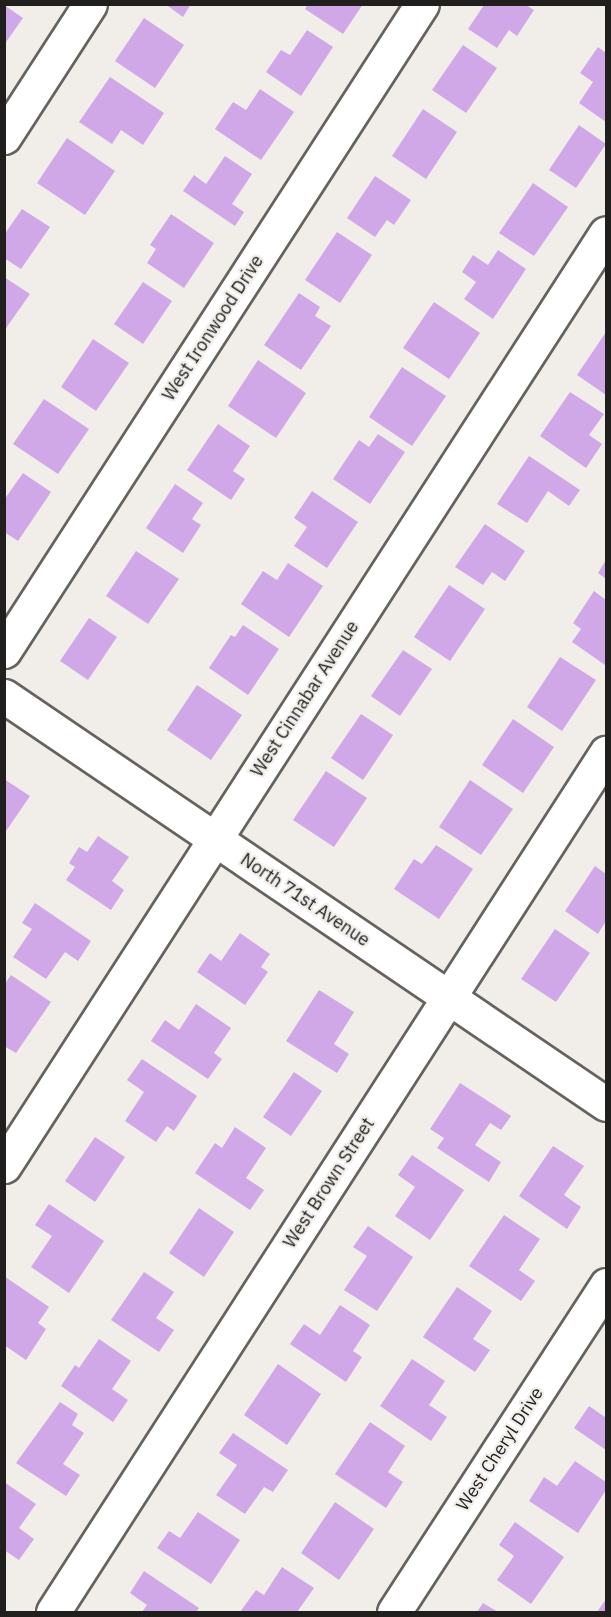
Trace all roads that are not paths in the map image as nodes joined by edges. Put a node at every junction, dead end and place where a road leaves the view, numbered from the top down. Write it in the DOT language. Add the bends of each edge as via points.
graph roads {
  1 [pos="90,4"];
  2 [pos="422,4"];
  3 [pos="4,137"];
  4 [pos="606,233"];
  5 [pos="4,651"];
  6 [pos="4,696"];
  7 [pos="606,753"];
  8 [pos="214,839"];
  9 [pos="448,997"];
  10 [pos="606,1104"];
  11 [pos="4,1166"];
  12 [pos="606,1285"];
  13 [pos="52,1612"];
  14 [pos="394,1612"];
  1 -- 3 [label="street"];
  2 -- 5 [label="street, West Ironwood Drive"];
  4 -- 8 [label="street, West Cinnabar Avenue"];
  6 -- 8 [label="street, North 71st Avenue"];
  7 -- 9 [label="street, West Brown Street"];
  8 -- 9 [label="street, North 71st Avenue"];
  8 -- 11 [label="street, West Cinnabar Avenue"];
  9 -- 10 [label="street, North 71st Avenue"];
  9 -- 13 [label="street, West Brown Street"];
  12 -- 14 [label="street, West Cheryl Drive"];
}
